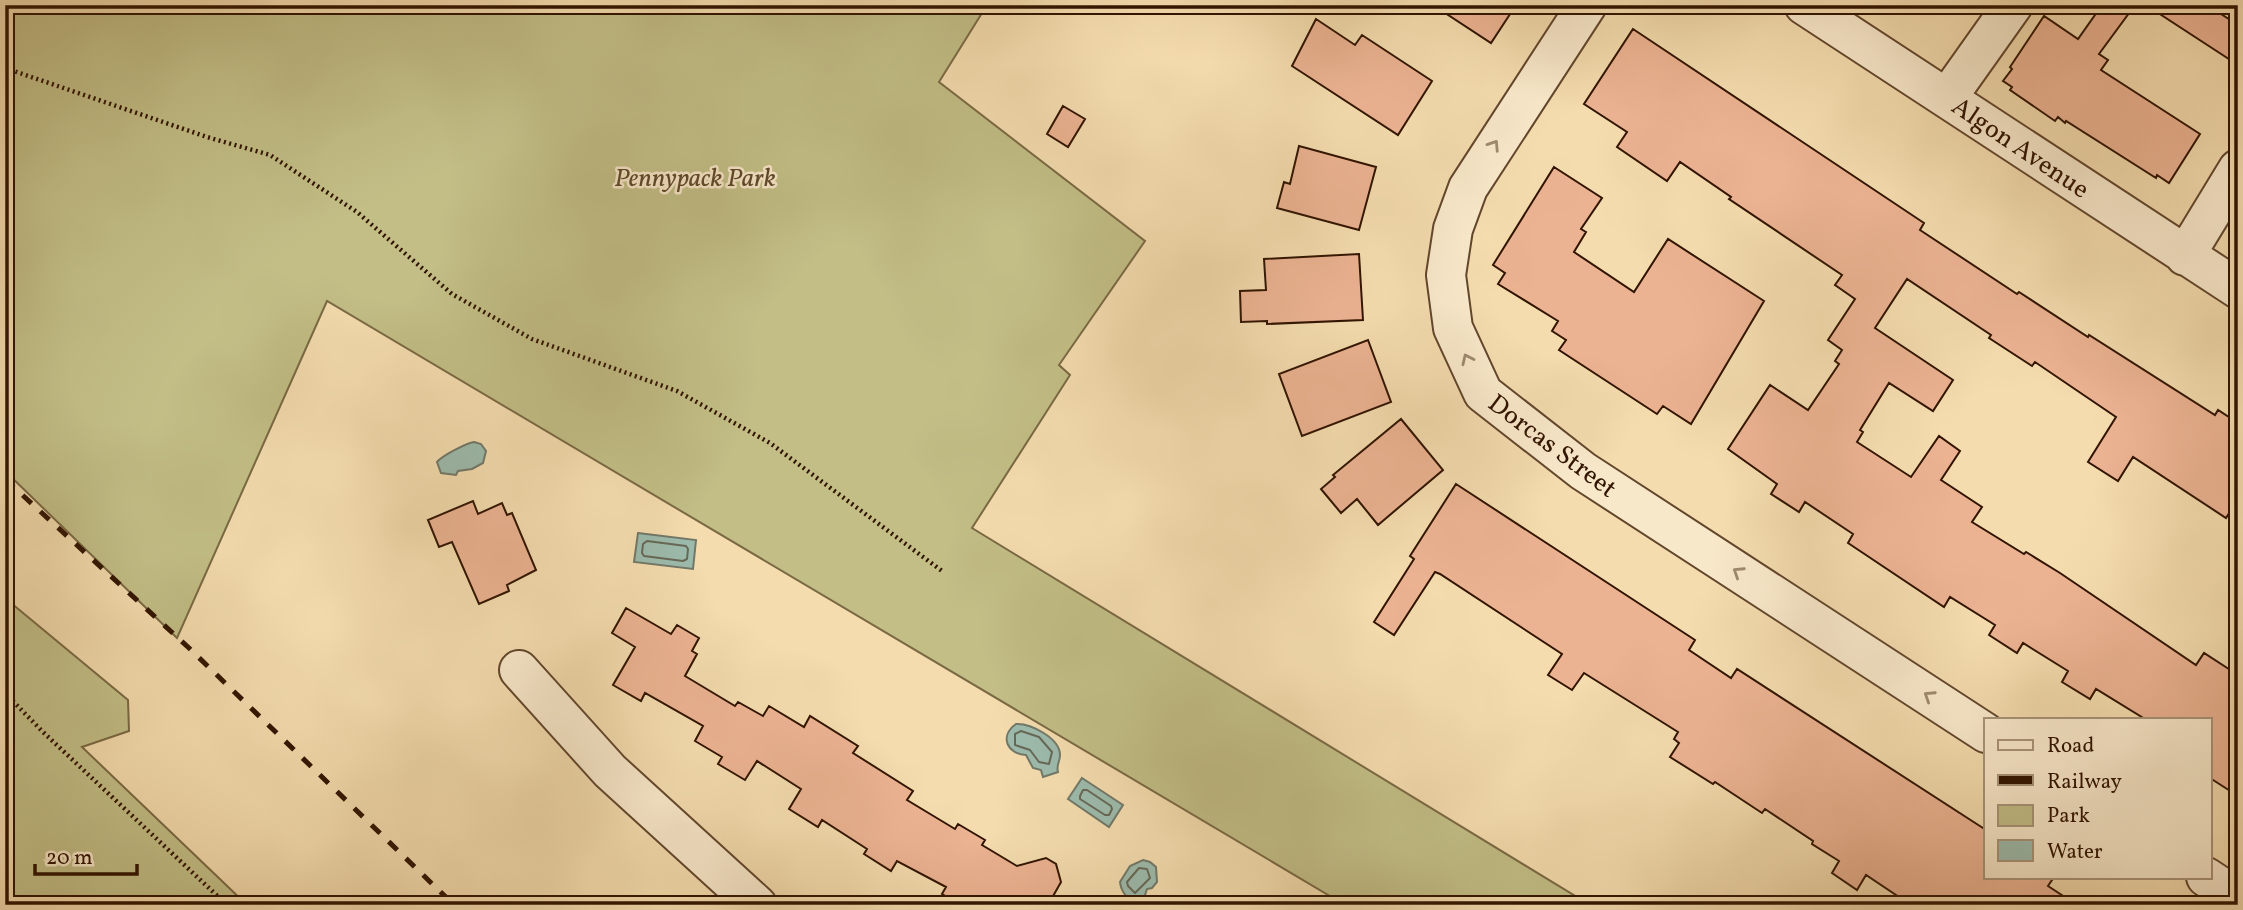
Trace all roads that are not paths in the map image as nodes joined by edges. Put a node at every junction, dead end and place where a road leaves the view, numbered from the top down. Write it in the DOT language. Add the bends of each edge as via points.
graph roads {
  1 [pos="1587,5"];
  2 [pos="1804,5"];
  3 [pos="2013,5"];
  4 [pos="1947,98"];
  5 [pos="2238,169"];
  6 [pos="2185,256"];
  7 [pos="2238,289"];
  8 [pos="519,670"];
  9 [pos="1984,732"];
  10 [pos="2208,878"];
  11 [pos="2238,898"];
  12 [pos="757,905"];
  9 -- 1 [label="street, Dorcas Street, one-way" via="1583,471 1483,393 1453,328 1446,275 1453,229 1468,188"];
  2 -- 4 [label="street, Algon Avenue"];
  3 -- 4 [label="street"];
  4 -- 6 [label="street, Algon Avenue"];
  5 -- 6 [label="street"];
  6 -- 7 [label="street, Algon Avenue"];
  8 -- 12 [label="street" via="610,771"];
  10 -- 11 [label="street"];
}
